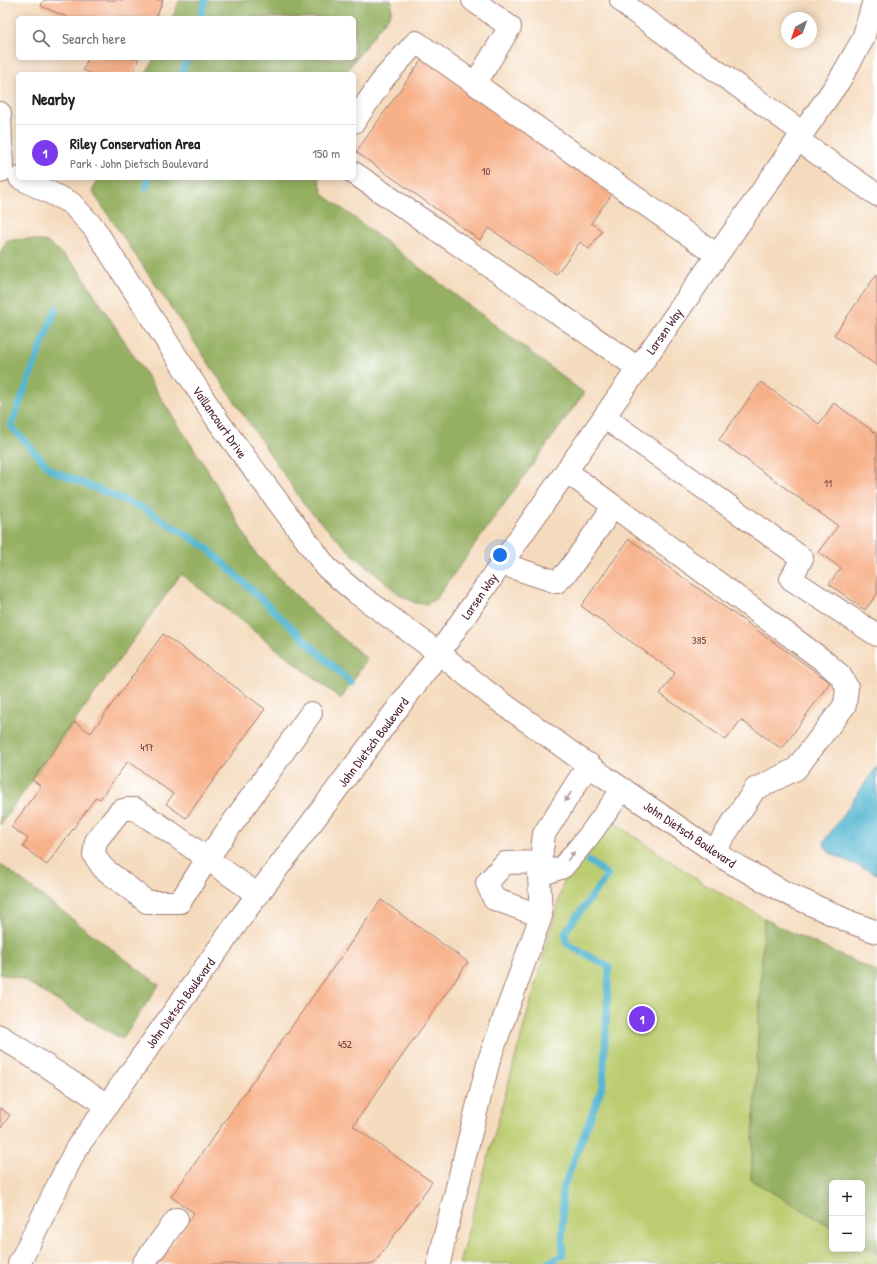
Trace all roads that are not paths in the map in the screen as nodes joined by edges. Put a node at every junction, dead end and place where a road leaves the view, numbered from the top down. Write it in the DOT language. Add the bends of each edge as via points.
graph roads {
  1 [pos="473,0"];
  2 [pos="621,0"];
  3 [pos="874,0"];
  4 [pos="475,84"];
  5 [pos="0,113"];
  6 [pos="356,119"];
  7 [pos="0,120"];
  8 [pos="800,136"];
  9 [pos="8,173"];
  10 [pos="356,174"];
  11 [pos="23,180"];
  12 [pos="877,195"];
  13 [pos="717,255"];
  14 [pos="638,368"];
  15 [pos="604,417"];
  16 [pos="566,471"];
  17 [pos="614,506"];
  18 [pos="502,564"];
  19 [pos="877,635"];
  20 [pos="439,653"];
  21 [pos="311,713"];
  22 [pos="589,764"];
  23 [pos="624,789"];
  24 [pos="714,851"];
  25 [pos="208,859"];
  26 [pos="540,869"];
  27 [pos="258,895"];
  28 [pos="541,916"];
  29 [pos="877,932"];
  30 [pos="0,1036"];
  31 [pos="107,1105"];
  32 [pos="176,1220"];
  33 [pos="19,1264"];
  34 [pos="143,1264"];
  35 [pos="439,1264"];
  1 -- 4 [label="street" via="510,27"];
  2 -- 8 [label="street"];
  3 -- 8 [label="street, Larsen Way" via="862,39 839,81"];
  4 -- 6 [label="street" via="416,42 384,78"];
  4 -- 13 [label="street"];
  5 -- 7 [label="street"];
  7 -- 9 [label="street"];
  8 -- 12 [label="street"];
  8 -- 13 [label="street, Larsen Way"];
  10 -- 14 [label="street"];
  11 -- 20 [label="street, Vaillancourt Drive" via="71,203 94,228 218,421 327,568"];
  13 -- 14 [label="street, Larsen Way"];
  14 -- 15 [label="street, Larsen Way"];
  15 -- 16 [label="street, Larsen Way"];
  15 -- 19 [label="street" via="802,558 791,579"];
  16 -- 17 [label="street"];
  16 -- 18 [label="street, Larsen Way"];
  17 -- 18 [label="street" via="568,571 557,582"];
  17 -- 24 [label="street" via="824,661 840,675 848,687 845,705 796,769 755,789"];
  18 -- 20 [label="street, Larsen Way"];
  20 -- 22 [label="street, John Dietsch Boulevard" via="491,695"];
  20 -- 27 [label="street, John Dietsch Boulevard"];
  21 -- 25 [label="street"];
  22 -- 23 [label="street, John Dietsch Boulevard"];
  22 -- 26 [label="street, one-way" via="544,834"];
  23 -- 24 [label="street, John Dietsch Boulevard"];
  26 -- 23 [label="street, one-way" via="563,867"];
  24 -- 29 [label="street, John Dietsch Boulevard" via="786,893"];
  25 -- 25 [label="street" via="135,809 120,811 96,841 94,855 103,868 147,902 180,902"];
  25 -- 27 [label="street"];
  26 -- 28 [label="street"];
  26 -- 28 [label="street" via="505,863 487,884 494,899"];
  27 -- 31 [label="street, John Dietsch Boulevard"];
  28 -- 35 [label="street" via="489,1060"];
  30 -- 31 [label="street"];
  31 -- 33 [label="street, John Dietsch Boulevard" via="76,1149"];
  32 -- 34 [label="street"];
}
